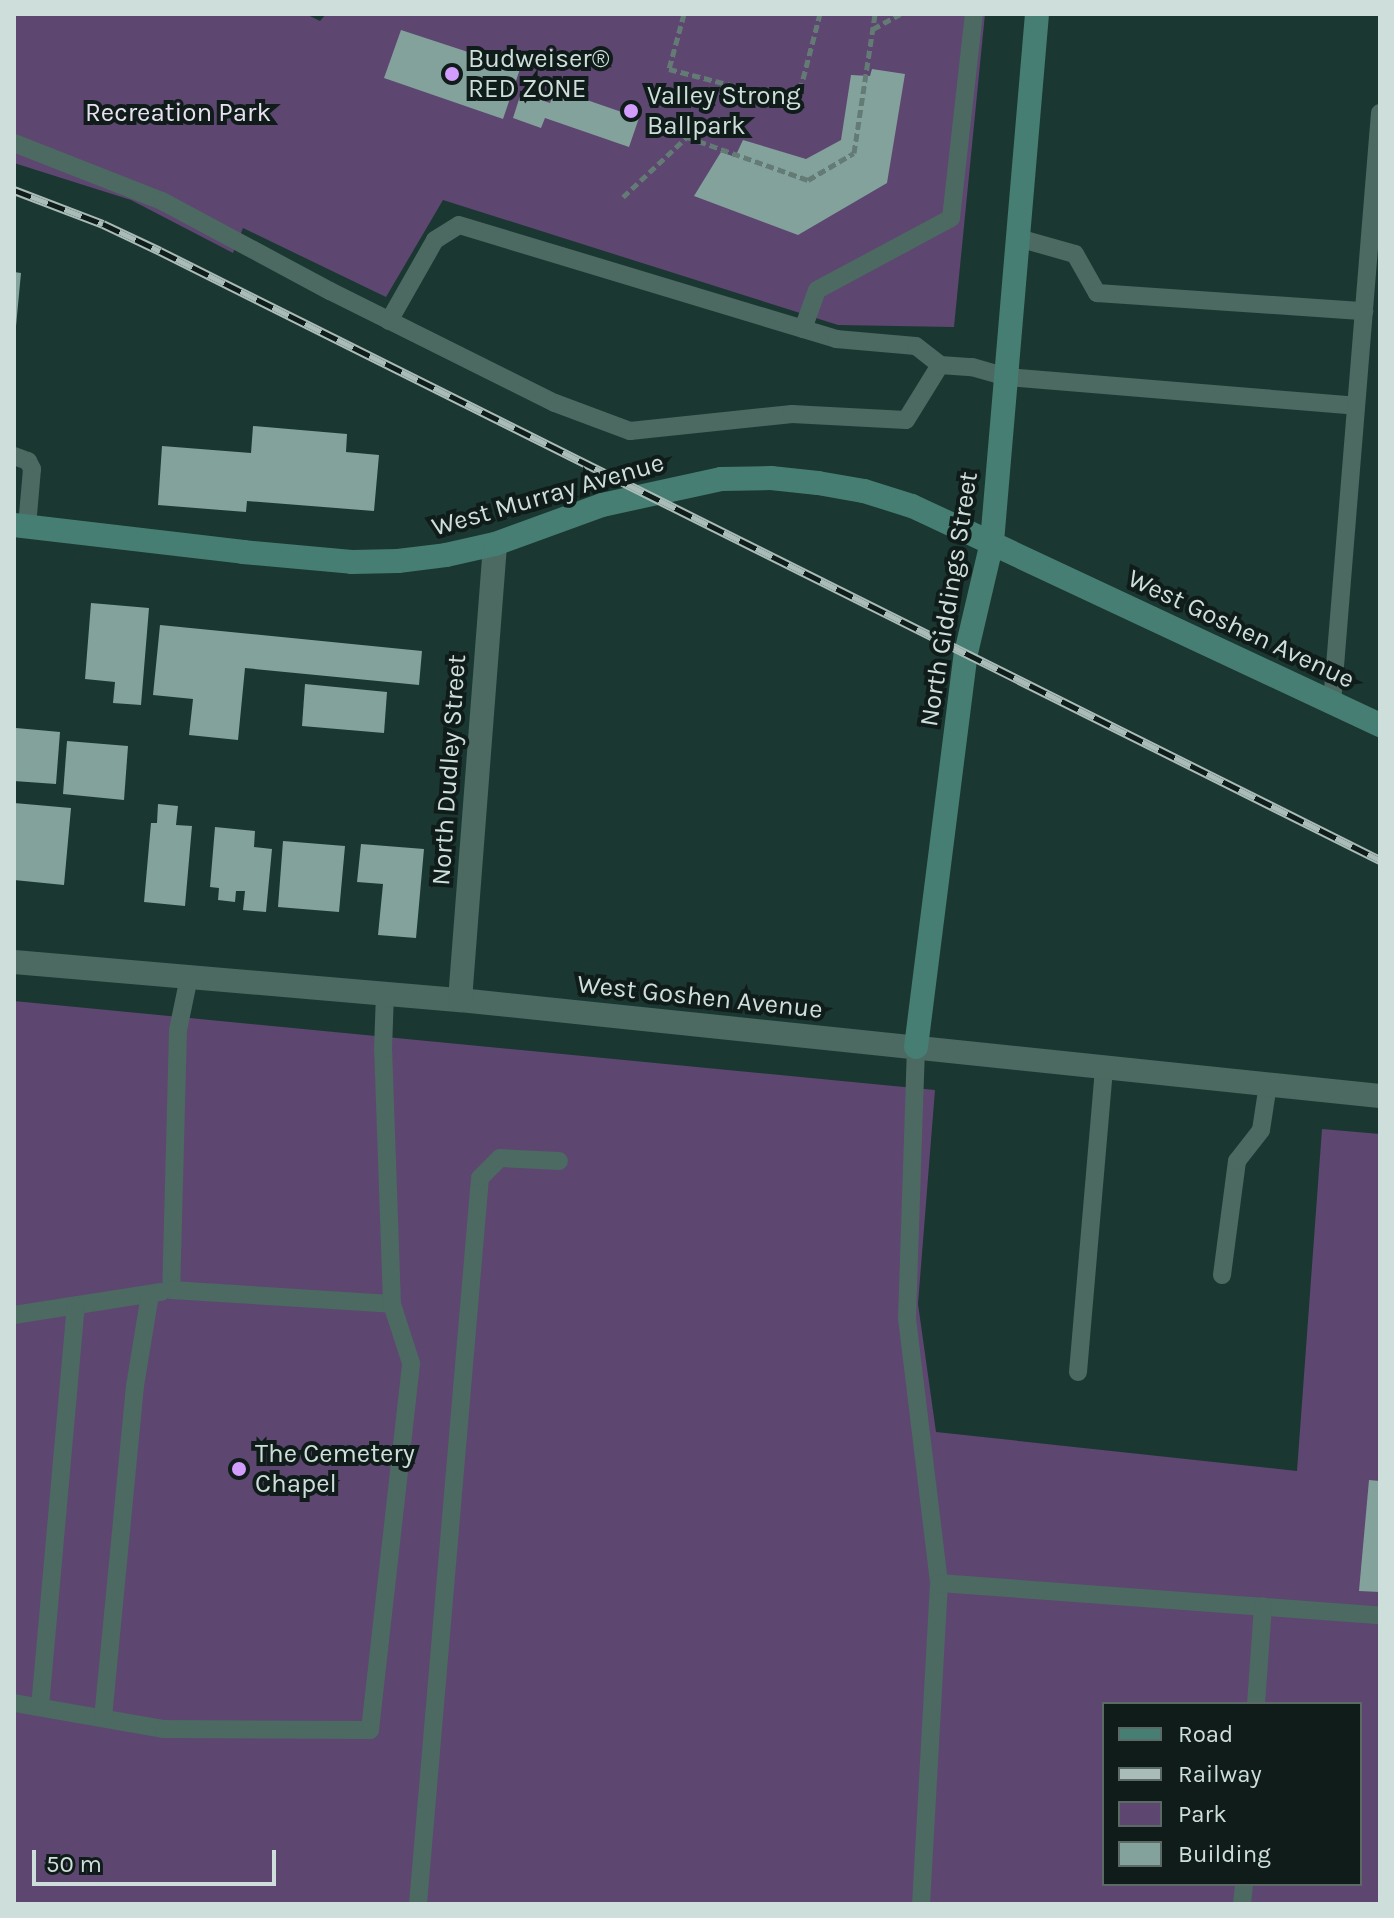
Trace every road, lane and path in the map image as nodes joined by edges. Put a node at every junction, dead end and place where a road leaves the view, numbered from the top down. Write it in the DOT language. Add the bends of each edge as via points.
graph roads {
  1 [pos="684,14"];
  2 [pos="820,14"];
  3 [pos="875,14"];
  4 [pos="900,14"];
  5 [pos="974,14"];
  6 [pos="1037,14"];
  7 [pos="872,29"];
  8 [pos="1380,113"];
  9 [pos="14,143"];
  10 [pos="623,197"];
  11 [pos="1018,238"];
  12 [pos="1364,311"];
  13 [pos="389,321"];
  14 [pos="803,329"];
  15 [pos="940,365"];
  16 [pos="1006,377"];
  17 [pos="1356,406"];
  18 [pos="14,456"];
  19 [pos="21,526"];
  20 [pos="992,542"];
  21 [pos="495,544"];
  22 [pos="1332,703"];
  23 [pos="1380,725"];
  24 [pos="14,962"];
  25 [pos="189,977"];
  26 [pos="385,994"];
  27 [pos="460,1000"];
  28 [pos="916,1047"];
  29 [pos="1104,1067"];
  30 [pos="1268,1084"];
  31 [pos="1380,1096"];
  32 [pos="559,1161"];
  33 [pos="1222,1275"];
  34 [pos="171,1290"];
  35 [pos="150,1294"];
  36 [pos="392,1304"];
  37 [pos="76,1306"];
  38 [pos="14,1315"];
  39 [pos="1078,1372"];
  40 [pos="939,1583"];
  41 [pos="1263,1606"];
  42 [pos="1380,1615"];
  43 [pos="1256,1702"];
  44 [pos="14,1703"];
  45 [pos="40,1707"];
  46 [pos="103,1718"];
  47 [pos="418,1904"];
  48 [pos="921,1904"];
  1 -- 2 [label="path" via="669,69 797,102"];
  3 -- 7 [label="path"];
  4 -- 7 [label="path"];
  5 -- 14 [label="lane" via="951,218 817,290"];
  6 -- 11 [label="main road, North Giddings Street"];
  7 -- 10 [label="path" via="854,153 808,180 687,137"];
  8 -- 12 [label="lane"];
  9 -- 13 [label="lane" via="162,201"];
  11 -- 12 [label="lane" via="1075,254 1097,293"];
  11 -- 16 [label="main road, North Giddings Street"];
  12 -- 17 [label="lane"];
  13 -- 14 [label="lane" via="435,240 459,225"];
  13 -- 15 [label="lane" via="555,403 630,431 792,414 906,420"];
  14 -- 15 [label="lane" via="836,339 916,346"];
  15 -- 16 [label="lane"];
  16 -- 17 [label="lane"];
  16 -- 20 [label="main road, North Giddings Street"];
  17 -- 22 [label="lane"];
  18 -- 19 [label="lane" via="28,461 32,469"];
  19 -- 21 [label="main road, West Murray Avenue" via="352,562 446,555"];
  20 -- 21 [label="main road, West Murray Avenue" via="864,491 771,478 721,479 649,493"];
  20 -- 22 [label="main road, West Goshen Avenue"];
  20 -- 28 [label="main road, North Giddings Street" via="966,653"];
  21 -- 27 [label="street, North Dudley Street"];
  22 -- 23 [label="main road, West Goshen Avenue"];
  24 -- 25 [label="street, West Goshen Avenue"];
  25 -- 26 [label="street, West Goshen Avenue"];
  25 -- 34 [label="lane" via="178,1030"];
  26 -- 27 [label="street, West Goshen Avenue"];
  26 -- 36 [label="lane"];
  27 -- 28 [label="street, West Goshen Avenue"];
  28 -- 29 [label="street, West Goshen Avenue"];
  28 -- 40 [label="lane" via="907,1318"];
  29 -- 30 [label="street, West Goshen Avenue"];
  29 -- 39 [label="lane"];
  30 -- 31 [label="street, West Goshen Avenue"];
  30 -- 33 [label="lane" via="1261,1130 1237,1161"];
  32 -- 47 [label="lane" via="500,1158 480,1178"];
  34 -- 35 [label="lane"];
  34 -- 36 [label="lane"];
  35 -- 37 [label="lane"];
  35 -- 46 [label="lane" via="135,1386"];
  36 -- 46 [label="lane" via="411,1363 370,1730 163,1729"];
  37 -- 38 [label="lane"];
  37 -- 45 [label="lane"];
  40 -- 41 [label="lane"];
  40 -- 48 [label="lane"];
  41 -- 42 [label="lane"];
  41 -- 43 [label="lane"];
  44 -- 45 [label="lane"];
  45 -- 46 [label="lane"];
}
